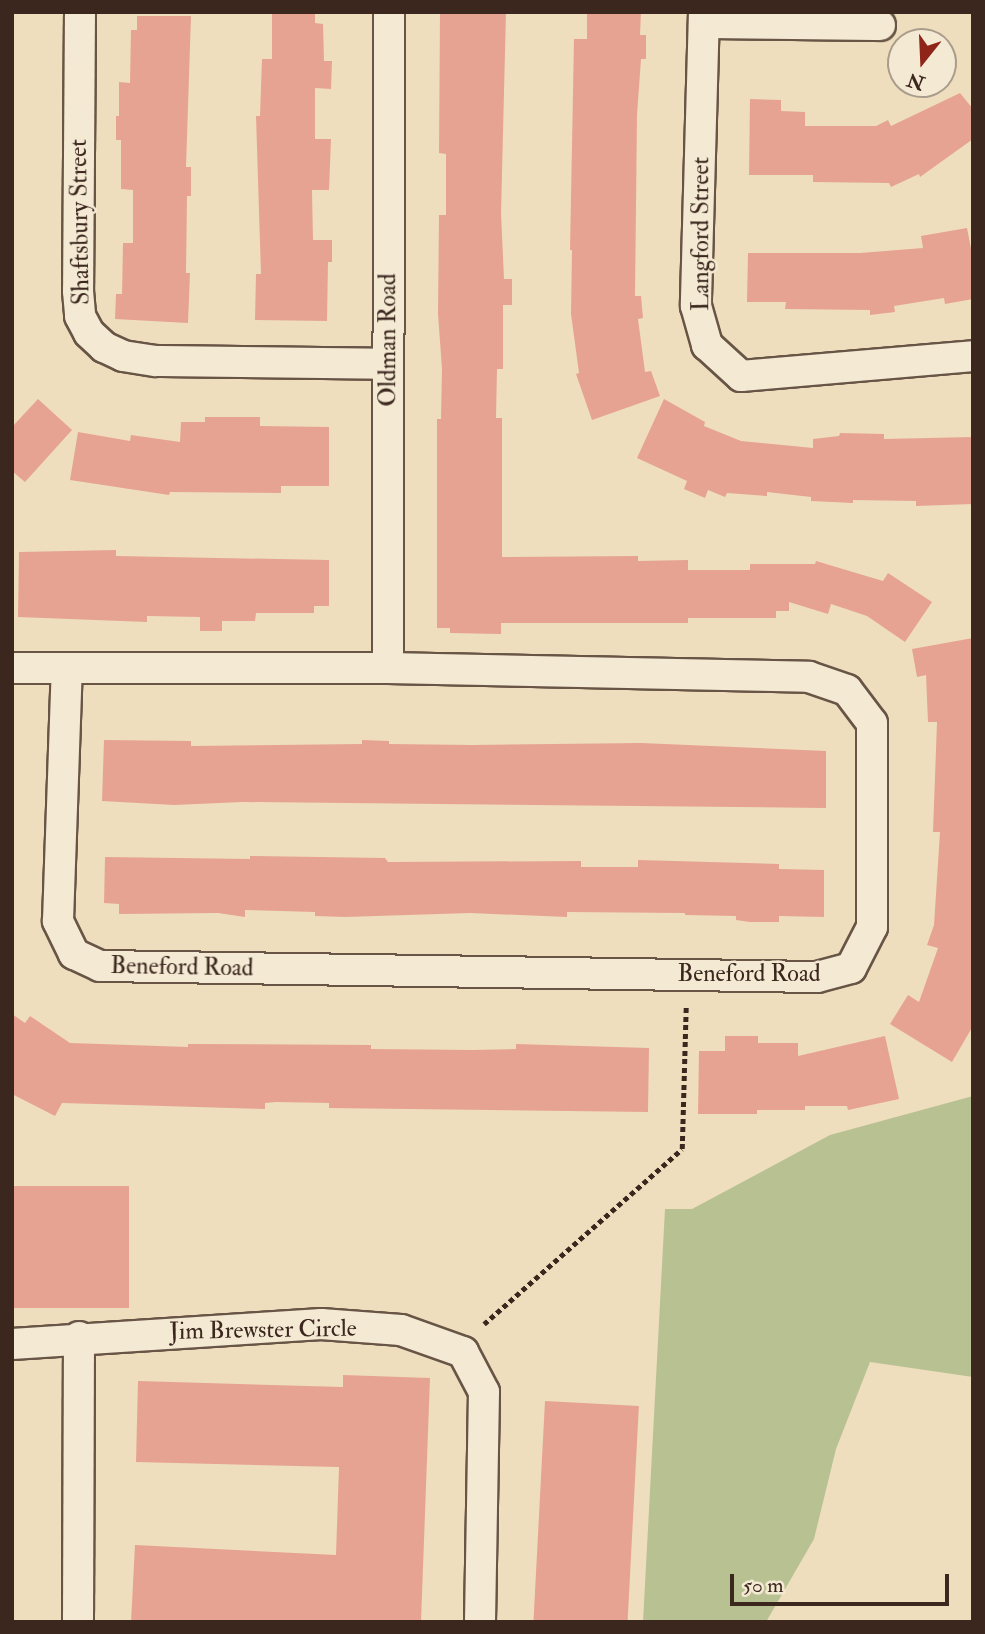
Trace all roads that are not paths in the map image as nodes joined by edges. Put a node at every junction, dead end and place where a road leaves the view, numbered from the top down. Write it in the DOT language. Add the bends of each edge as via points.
graph roads {
  1 [pos="80,12"];
  2 [pos="389,12"];
  3 [pos="704,18"];
  4 [pos="880,25"];
  5 [pos="973,356"];
  6 [pos="388,364"];
  7 [pos="12,668"];
  8 [pos="67,668"];
  9 [pos="388,668"];
  10 [pos="79,1337"];
  11 [pos="12,1344"];
  12 [pos="78,1622"];
  13 [pos="480,1622"];
  1 -- 6 [label="street, Shaftsbury Street" via="78,291 80,316 89,333 123,356 156,361"];
  2 -- 6 [label="street, Oldman Road"];
  3 -- 4 [label="street"];
  3 -- 5 [label="street, Langford Street" via="696,306 707,345 741,376"];
  6 -- 9 [label="street, Oldman Road"];
  7 -- 8 [label="street, Beneford Road"];
  8 -- 9 [label="street, Beneford Road"];
  8 -- 9 [label="street, Beneford Road" via="58,921 74,954 100,966 817,977 851,968 872,927 872,723 847,690 809,677"];
  10 -- 11 [label="street, Jim Brewster Circle"];
  10 -- 12 [label="street"];
  10 -- 13 [label="street, Jim Brewster Circle" via="321,1324 401,1330 463,1352 484,1392"];
}
